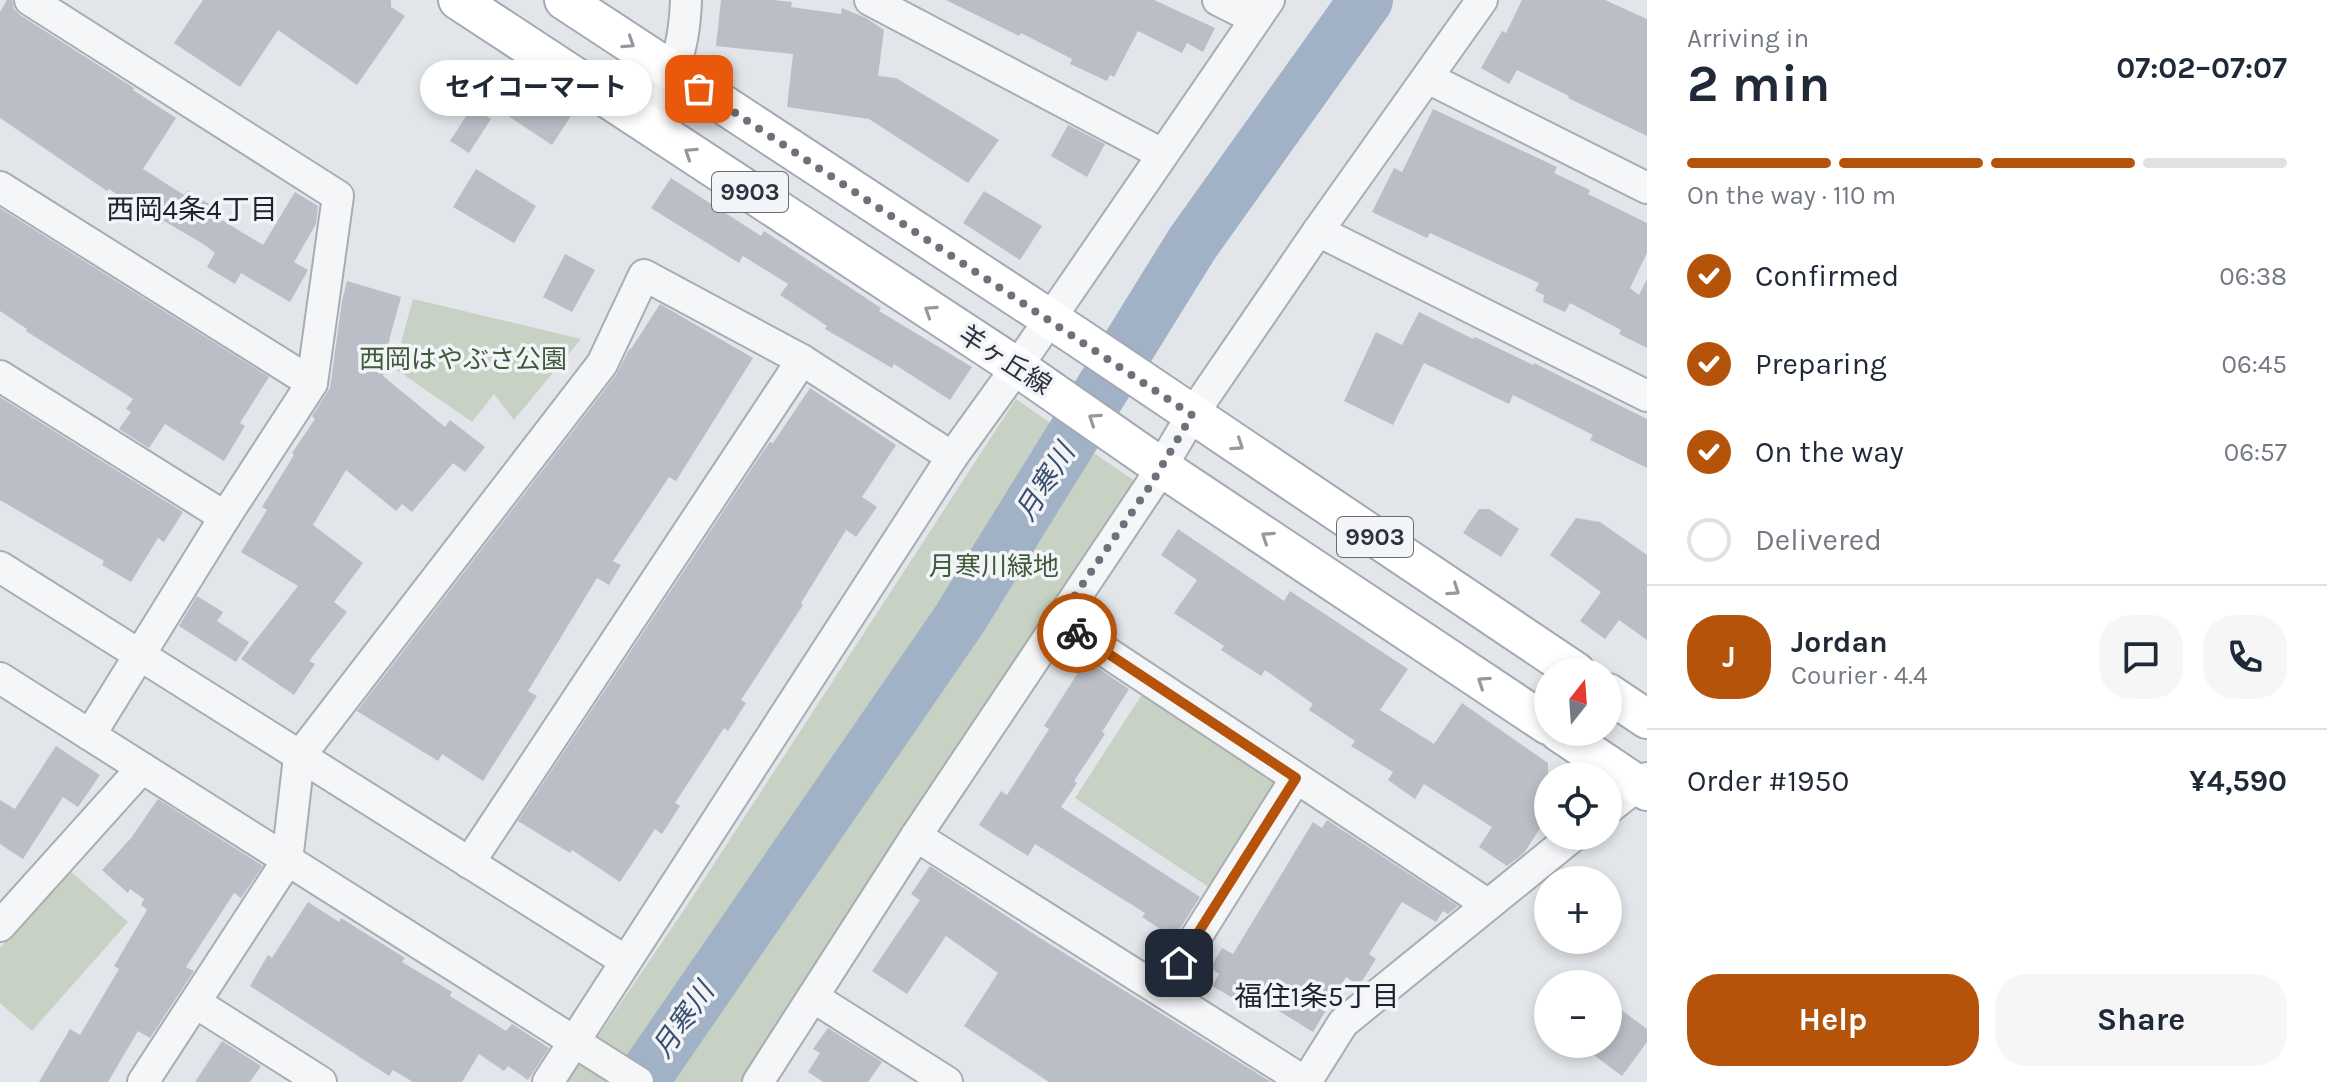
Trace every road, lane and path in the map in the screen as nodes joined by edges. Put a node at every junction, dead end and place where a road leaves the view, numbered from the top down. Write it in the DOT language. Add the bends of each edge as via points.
graph roads {
  1 [pos="30,0"];
  2 [pos="458,0"];
  3 [pos="564,0"];
  4 [pos="686,0"];
  5 [pos="870,0"];
  6 [pos="1218,0"];
  7 [pos="1482,0"];
  8 [pos="1262,10"];
  9 [pos="673,72"];
  10 [pos="1428,78"];
  11 [pos="644,122"];
  12 [pos="1162,154"];
  13 [pos="0,187"];
  14 [pos="1647,188"];
  15 [pos="1318,231"];
  16 [pos="1063,327"];
  17 [pos="802,360"];
  18 [pos="1030,375"];
  19 [pos="0,376"];
  20 [pos="312,383"];
  21 [pos="1647,396"];
  22 [pos="1183,408"];
  23 [pos="952,457"];
  24 [pos="1154,460"];
  25 [pos="225,517"];
  26 [pos="0,567"];
  27 [pos="1058,620"];
  28 [pos="139,656"];
  29 [pos="1555,658"];
  30 [pos="0,678"];
  31 [pos="1622,702"];
  32 [pos="1534,716"];
  33 [pos="1647,719"];
  34 [pos="90,735"];
  35 [pos="1581,746"];
  36 [pos="299,757"];
  37 [pos="142,768"];
  38 [pos="1296,778"];
  39 [pos="1644,785"];
  40 [pos="1622,800"];
  41 [pos="916,836"];
  42 [pos="1555,850"];
  43 [pos="287,861"];
  44 [pos="469,863"];
  45 [pos="1487,904"];
  46 [pos="4,916"];
  47 [pos="624,960"];
  48 [pos="1163,990"];
  49 [pos="813,997"];
  50 [pos="196,1003"];
  51 [pos="574,1041"];
  52 [pos="143,1082"];
  53 [pos="321,1082"];
  54 [pos="548,1082"];
  55 [pos="638,1082"];
  56 [pos="758,1082"];
  57 [pos="947,1082"];
  58 [pos="1305,1082"];
  1 -- 20 [label="street" via="338,196"];
  2 -- 11 [label="main road, 羊ヶ丘線 / 9903"];
  3 -- 9 [label="main road, 9903, one-way"];
  4 -- 9 [label="street" via="684,35"];
  5 -- 12 [label="street"];
  6 -- 8 [label="street"];
  7 -- 10 [label="street"];
  8 -- 12 [label="street"];
  9 -- 11 [label="street"];
  9 -- 16 [label="main road, 9903"];
  10 -- 14 [label="street"];
  10 -- 15 [label="street"];
  18 -- 11 [label="main road, 羊ヶ丘線 / 9903, one-way"];
  12 -- 16 [label="street"];
  13 -- 20 [label="street"];
  15 -- 21 [label="street"];
  15 -- 22 [label="street"];
  16 -- 18 [label="street"];
  16 -- 22 [label="main road, 9903"];
  17 -- 23 [label="street"];
  17 -- 36 [label="street" via="644,275 602,364"];
  17 -- 44 [label="street"];
  18 -- 23 [label="street"];
  24 -- 18 [label="main road, 羊ヶ丘線 / 9903, one-way"];
  19 -- 25 [label="street"];
  20 -- 25 [label="street"];
  22 -- 24 [label="street"];
  22 -- 29 [label="main road, 9903, one-way"];
  23 -- 47 [label="street"];
  24 -- 27 [label="street"];
  32 -- 24 [label="main road, 羊ヶ丘線 / 9903, one-way"];
  25 -- 28 [label="street"];
  26 -- 28 [label="street"];
  27 -- 38 [label="street"];
  27 -- 41 [label="street"];
  28 -- 34 [label="street"];
  28 -- 36 [label="street"];
  30 -- 34 [label="street"];
  31 -- 33 [label="main road"];
  34 -- 37 [label="street"];
  35 -- 39 [label="main road"];
  36 -- 43 [label="street"];
  36 -- 44 [label="street"];
  37 -- 43 [label="street"];
  37 -- 46 [label="street"];
  38 -- 45 [label="street"];
  38 -- 48 [label="street"];
  39 -- 40 [label="street"];
  41 -- 48 [label="street"];
  41 -- 49 [label="street"];
  42 -- 45 [label="street"];
  43 -- 50 [label="street"];
  43 -- 51 [label="street"];
  44 -- 47 [label="street"];
  45 -- 58 [label="street" via="1343,1023"];
  47 -- 51 [label="street"];
  48 -- 58 [label="street"];
  49 -- 56 [label="street"];
  49 -- 57 [label="street"];
  50 -- 52 [label="street"];
  50 -- 53 [label="street"];
  51 -- 54 [label="street"];
  51 -- 55 [label="street"];
}
